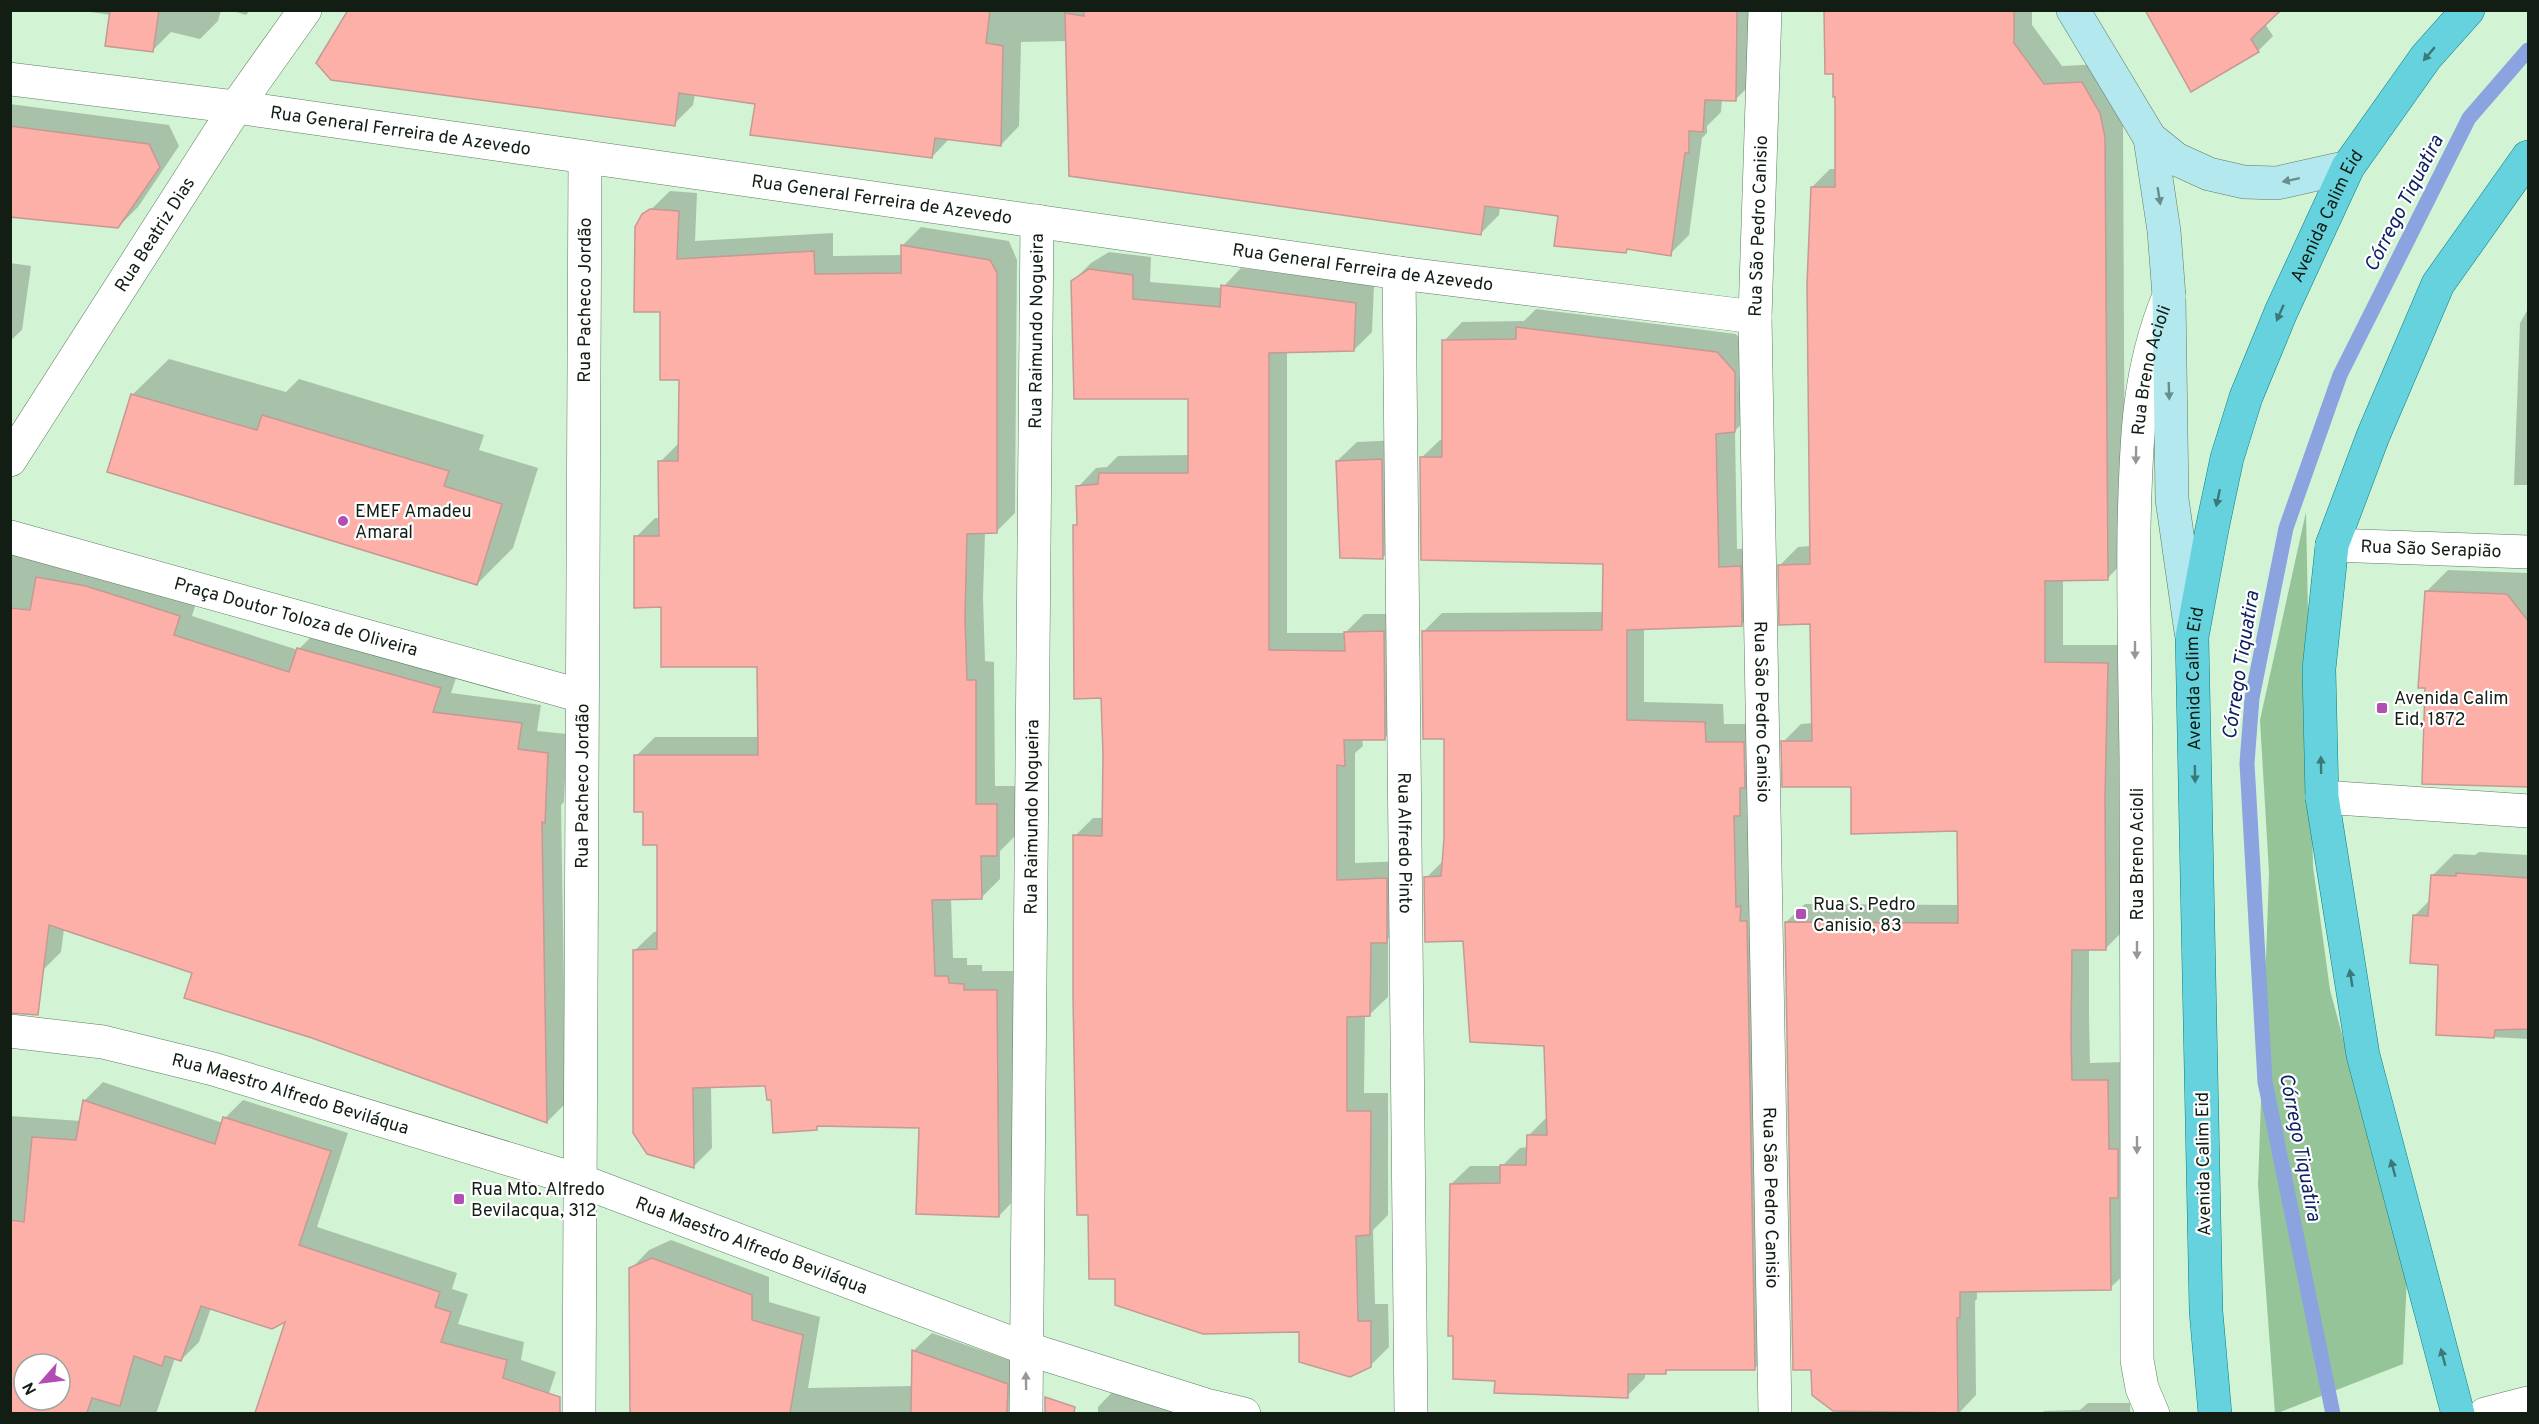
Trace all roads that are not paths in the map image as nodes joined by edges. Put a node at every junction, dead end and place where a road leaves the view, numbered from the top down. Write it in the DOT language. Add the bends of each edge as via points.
graph roads {
  1 [pos="305,10"];
  2 [pos="1765,10"];
  3 [pos="2073,10"];
  4 [pos="2468,10"];
  5 [pos="10,79"];
  6 [pos="236,107"];
  7 [pos="2150,138"];
  8 [pos="2529,157"];
  9 [pos="585,158"];
  10 [pos="2348,167"];
  11 [pos="1037,221"];
  12 [pos="1399,273"];
  13 [pos="2169,296"];
  14 [pos="1755,317"];
  15 [pos="10,460"];
  16 [pos="10,537"];
  17 [pos="2332,545"];
  18 [pos="2529,552"];
  19 [pos="2192,636"];
  20 [pos="582,696"];
  21 [pos="2322,797"];
  22 [pos="2529,811"];
  23 [pos="10,1031"];
  24 [pos="581,1181"];
  25 [pos="1025,1348"];
  26 [pos="2529,1403"];
  27 [pos="579,1413"];
  28 [pos="1026,1413"];
  29 [pos="1244,1413"];
  30 [pos="1411,1413"];
  31 [pos="1775,1413"];
  32 [pos="2153,1413"];
  33 [pos="2215,1413"];
  34 [pos="2458,1413"];
  35 [pos="2485,1413"];
  1 -- 6 [label="street, Rua Beatriz Dias"];
  2 -- 14 [label="street, Rua São Pedro Canisio"];
  3 -- 7 [label="street, Rua Breno Acioli"];
  4 -- 10 [label="main road, Avenida Calim Eid, one-way" via="2426,57"];
  5 -- 6 [label="street, Rua General Ferreira de Azevedo"];
  6 -- 9 [label="street, Rua General Ferreira de Azevedo"];
  6 -- 15 [label="street, Rua Beatriz Dias"];
  10 -- 7 [label="street, Rua Breno Acioli, one-way" via="2277,183 2244,182 2209,174 2176,159"];
  7 -- 13 [label="street, Rua Breno Acioli, one-way"];
  8 -- 17 [label="main road" via="2438,284 2373,436"];
  9 -- 11 [label="street, Rua General Ferreira de Azevedo"];
  9 -- 20 [label="street, Rua Pacheco Jordão"];
  10 -- 19 [label="main road, Avenida Calim Eid, one-way" via="2246,397 2227,458"];
  11 -- 12 [label="street, Rua General Ferreira de Azevedo"];
  11 -- 25 [label="street, Rua Raimundo Nogueira"];
  12 -- 14 [label="street, Rua General Ferreira de Azevedo"];
  12 -- 30 [label="street, Rua Alfredo Pinto"];
  13 -- 19 [label="street, Rua Breno Acioli, one-way" via="2172,499"];
  13 -- 32 [label="street, Rua Breno Acioli, one-way" via="2155,329 2141,401 2136,439 2134,540 2137,1360 2142,1388"];
  14 -- 31 [label="street, Rua São Pedro Canisio"];
  16 -- 20 [label="street, Praça Doutor Toloza de Oliveira"];
  17 -- 18 [label="street, Rua São Serapião"];
  21 -- 17 [label="main road, one-way" via="2319,669"];
  19 -- 33 [label="main road, Avenida Calim Eid, one-way" via="2206,1311"];
  20 -- 24 [label="street, Rua Pacheco Jordão"];
  21 -- 22 [label="street"];
  34 -- 21 [label="main road, one-way" via="2363,1055"];
  23 -- 24 [label="street, Rua Maestro Alfredo Beviláqua" via="103,1042 213,1069"];
  24 -- 25 [label="street, Rua Maestro Alfredo Beviláqua"];
  24 -- 27 [label="street, Rua Pacheco Jordão"];
  28 -- 25 [label="street, Rua Raimundo Nogueira, one-way"];
  25 -- 29 [label="street, Rua Maestro Alfredo Beviláqua" via="1206,1405"];
  26 -- 35 [label="street"];
}
